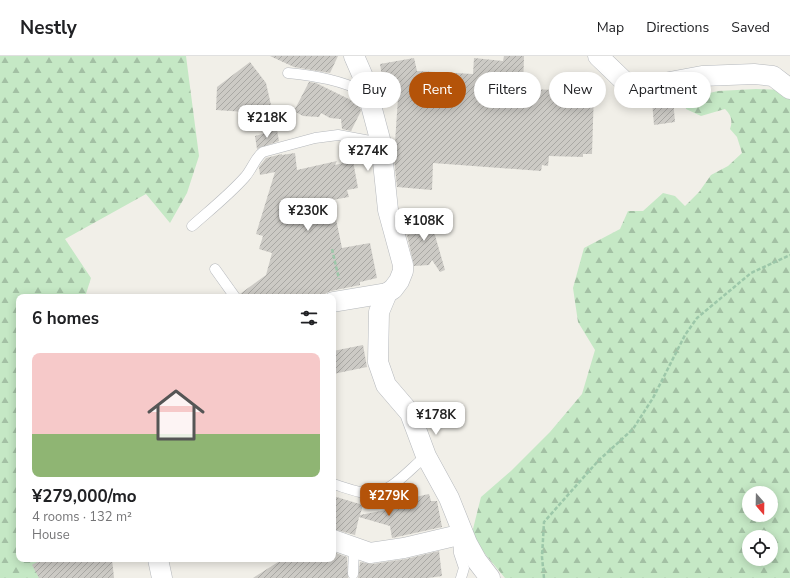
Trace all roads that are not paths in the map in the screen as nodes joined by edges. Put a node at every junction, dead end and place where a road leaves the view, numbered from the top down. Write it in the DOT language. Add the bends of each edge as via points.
graph roads {
  1 [pos="354,56"];
  2 [pos="598,56"];
  3 [pos="360,72"];
  4 [pos="288,73"];
  5 [pos="782,76"];
  6 [pos="348,84"];
  7 [pos="790,89"];
  8 [pos="371,108"];
  9 [pos="381,143"];
  10 [pos="192,226"];
  11 [pos="215,269"];
  12 [pos="387,293"];
  13 [pos="233,294"];
  14 [pos="338,301"];
  15 [pos="426,456"];
  16 [pos="336,485"];
  17 [pos="460,534"];
  18 [pos="336,541"];
  19 [pos="354,548"];
  20 [pos="159,562"];
  21 [pos="353,574"];
  22 [pos="162,578"];
  23 [pos="461,578"];
  24 [pos="490,578"];
  1 -- 3 [label="street"];
  2 -- 5 [label="street" via="624,81 634,86 727,74"];
  4 -- 6 [label="lane" via="322,76"];
  5 -- 7 [label="street"];
  8 -- 9 [label="street"];
  9 -- 10 [label="lane" via="338,135 315,138 263,152 250,172"];
  9 -- 12 [label="street" via="388,210 403,271 400,281"];
  11 -- 13 [label="lane"];
  12 -- 14 [label="street"];
  12 -- 15 [label="street" via="379,312 378,362 386,385 410,413"];
  15 -- 16 [label="lane" via="391,486 375,493"];
  15 -- 17 [label="street" via="449,498"];
  17 -- 19 [label="street" via="404,548 370,553"];
  17 -- 23 [label="lane" via="459,553 464,568"];
  17 -- 24 [label="street"];
  18 -- 19 [label="street"];
  19 -- 21 [label="lane"];
  20 -- 22 [label="street"];
}
